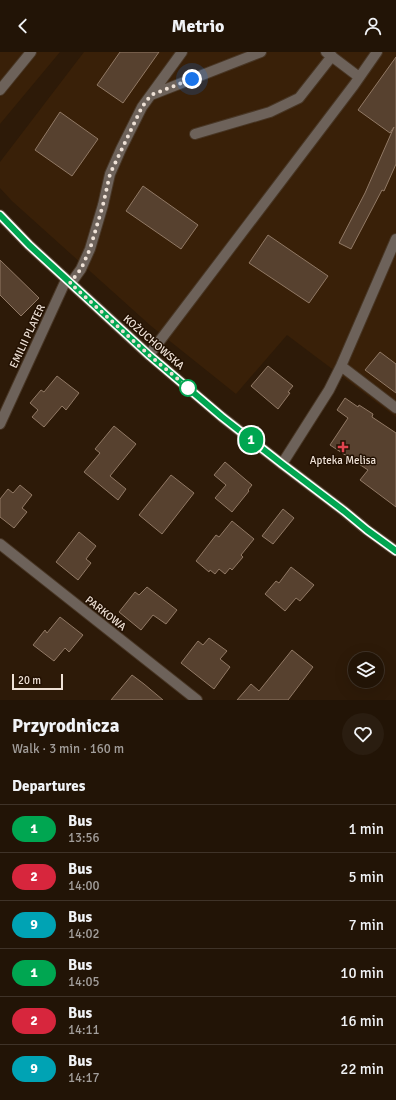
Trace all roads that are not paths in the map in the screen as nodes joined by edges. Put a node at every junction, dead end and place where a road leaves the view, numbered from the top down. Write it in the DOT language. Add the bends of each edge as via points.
graph roads {
  1 [pos="31,52"];
  2 [pos="182,52"];
  3 [pos="262,52"];
  4 [pos="377,52"];
  5 [pos="329,54"];
  6 [pos="360,77"];
  7 [pos="0,90"];
  8 [pos="151,95"];
  9 [pos="195,134"];
  10 [pos="0,215"];
  11 [pos="396,239"];
  12 [pos="68,281"];
  13 [pos="149,355"];
  14 [pos="341,366"];
  15 [pos="396,408"];
  16 [pos="0,424"];
  17 [pos="282,464"];
  18 [pos="0,544"];
  19 [pos="396,551"];
  20 [pos="197,700"];
  1 -- 7 [label="street"];
  2 -- 8 [label="street, EMILII PLATER"];
  3 -- 8 [label="street"];
  4 -- 6 [label="street"];
  5 -- 6 [label="street"];
  5 -- 9 [label="street" via="299,98 270,112"];
  6 -- 13 [label="street"];
  8 -- 12 [label="street, EMILII PLATER" via="142,107 110,174 90,249 81,269"];
  10 -- 12 [label="main road, KOŻUCHOWSKA"];
  11 -- 14 [label="street"];
  12 -- 13 [label="main road, KOŻUCHOWSKA"];
  12 -- 16 [label="street, EMILII PLATER"];
  13 -- 17 [label="main road, KOŻUCHOWSKA"];
  14 -- 15 [label="street"];
  14 -- 17 [label="street" via="329,390"];
  17 -- 19 [label="main road, KOŻUCHOWSKA"];
  18 -- 20 [label="street, PARKOWA"];
}
